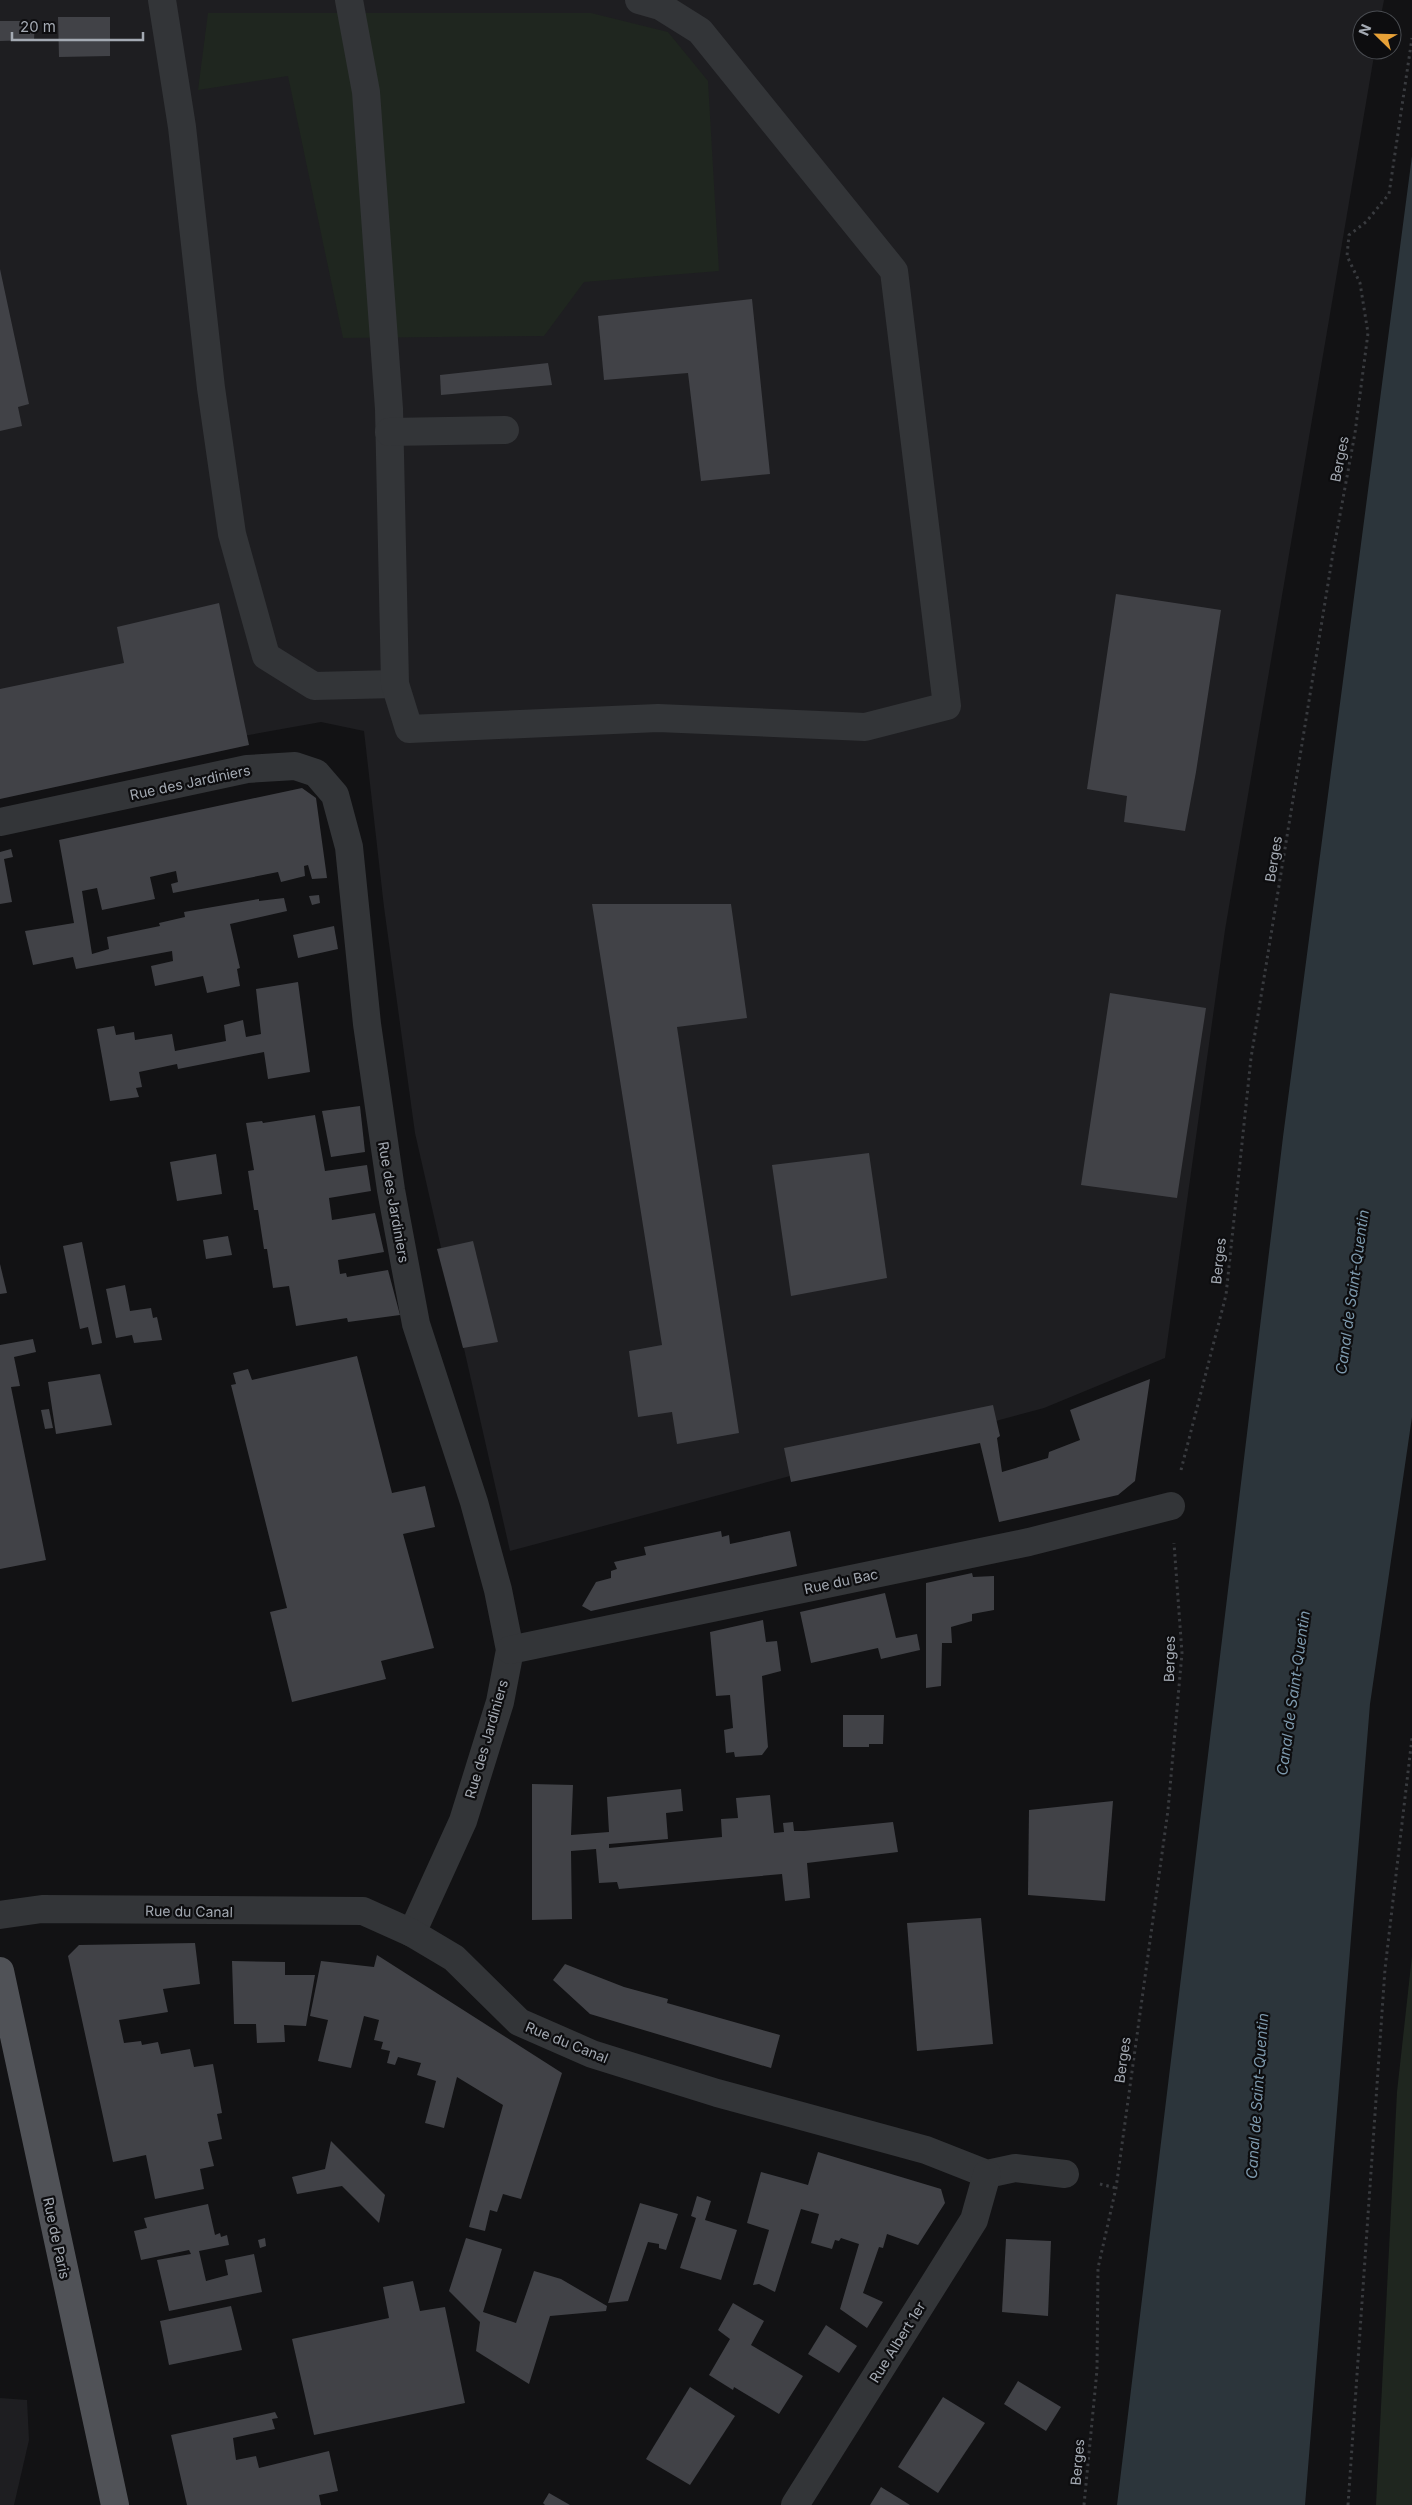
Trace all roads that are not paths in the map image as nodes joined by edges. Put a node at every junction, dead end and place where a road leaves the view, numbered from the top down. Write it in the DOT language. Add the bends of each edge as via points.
graph roads {
  1 [pos="162,0"];
  2 [pos="349,0"];
  3 [pos="640,0"];
  4 [pos="505,430"];
  5 [pos="389,432"];
  6 [pos="395,684"];
  7 [pos="0,822"];
  8 [pos="1171,1506"];
  9 [pos="510,1650"];
  10 [pos="0,1915"];
  11 [pos="412,1933"];
  12 [pos="0,1971"];
  13 [pos="986,2174"];
  14 [pos="1065,2174"];
  15 [pos="114,2505"];
  16 [pos="795,2505"];
  1 -- 6 [label="street" via="182,127 232,534 266,656 314,686"];
  2 -- 5 [label="street" via="366,92"];
  3 -- 6 [label="street" via="660,6 700,32 894,271 947,706 865,727 658,718 409,728"];
  4 -- 5 [label="street"];
  5 -- 6 [label="street"];
  7 -- 9 [label="street, Rue des Jardiniers" via="247,769 295,766 316,773 335,795 349,847 368,1024 391,1190 416,1324 474,1502 498,1590"];
  8 -- 9 [label="street, Rue du Bac" via="1029,1542"];
  9 -- 11 [label="street, Rue des Jardiniers" via="500,1702 463,1821"];
  10 -- 11 [label="street, Rue du Canal" via="42,1909 363,1911"];
  11 -- 13 [label="street, Rue du Canal" via="454,1958 519,2022 592,2054 717,2093 926,2150"];
  12 -- 15 [label="main road, Rue de Paris"];
  13 -- 14 [label="street" via="1015,2168"];
  13 -- 16 [label="street, Rue Albert 1er" via="974,2220"];
}
